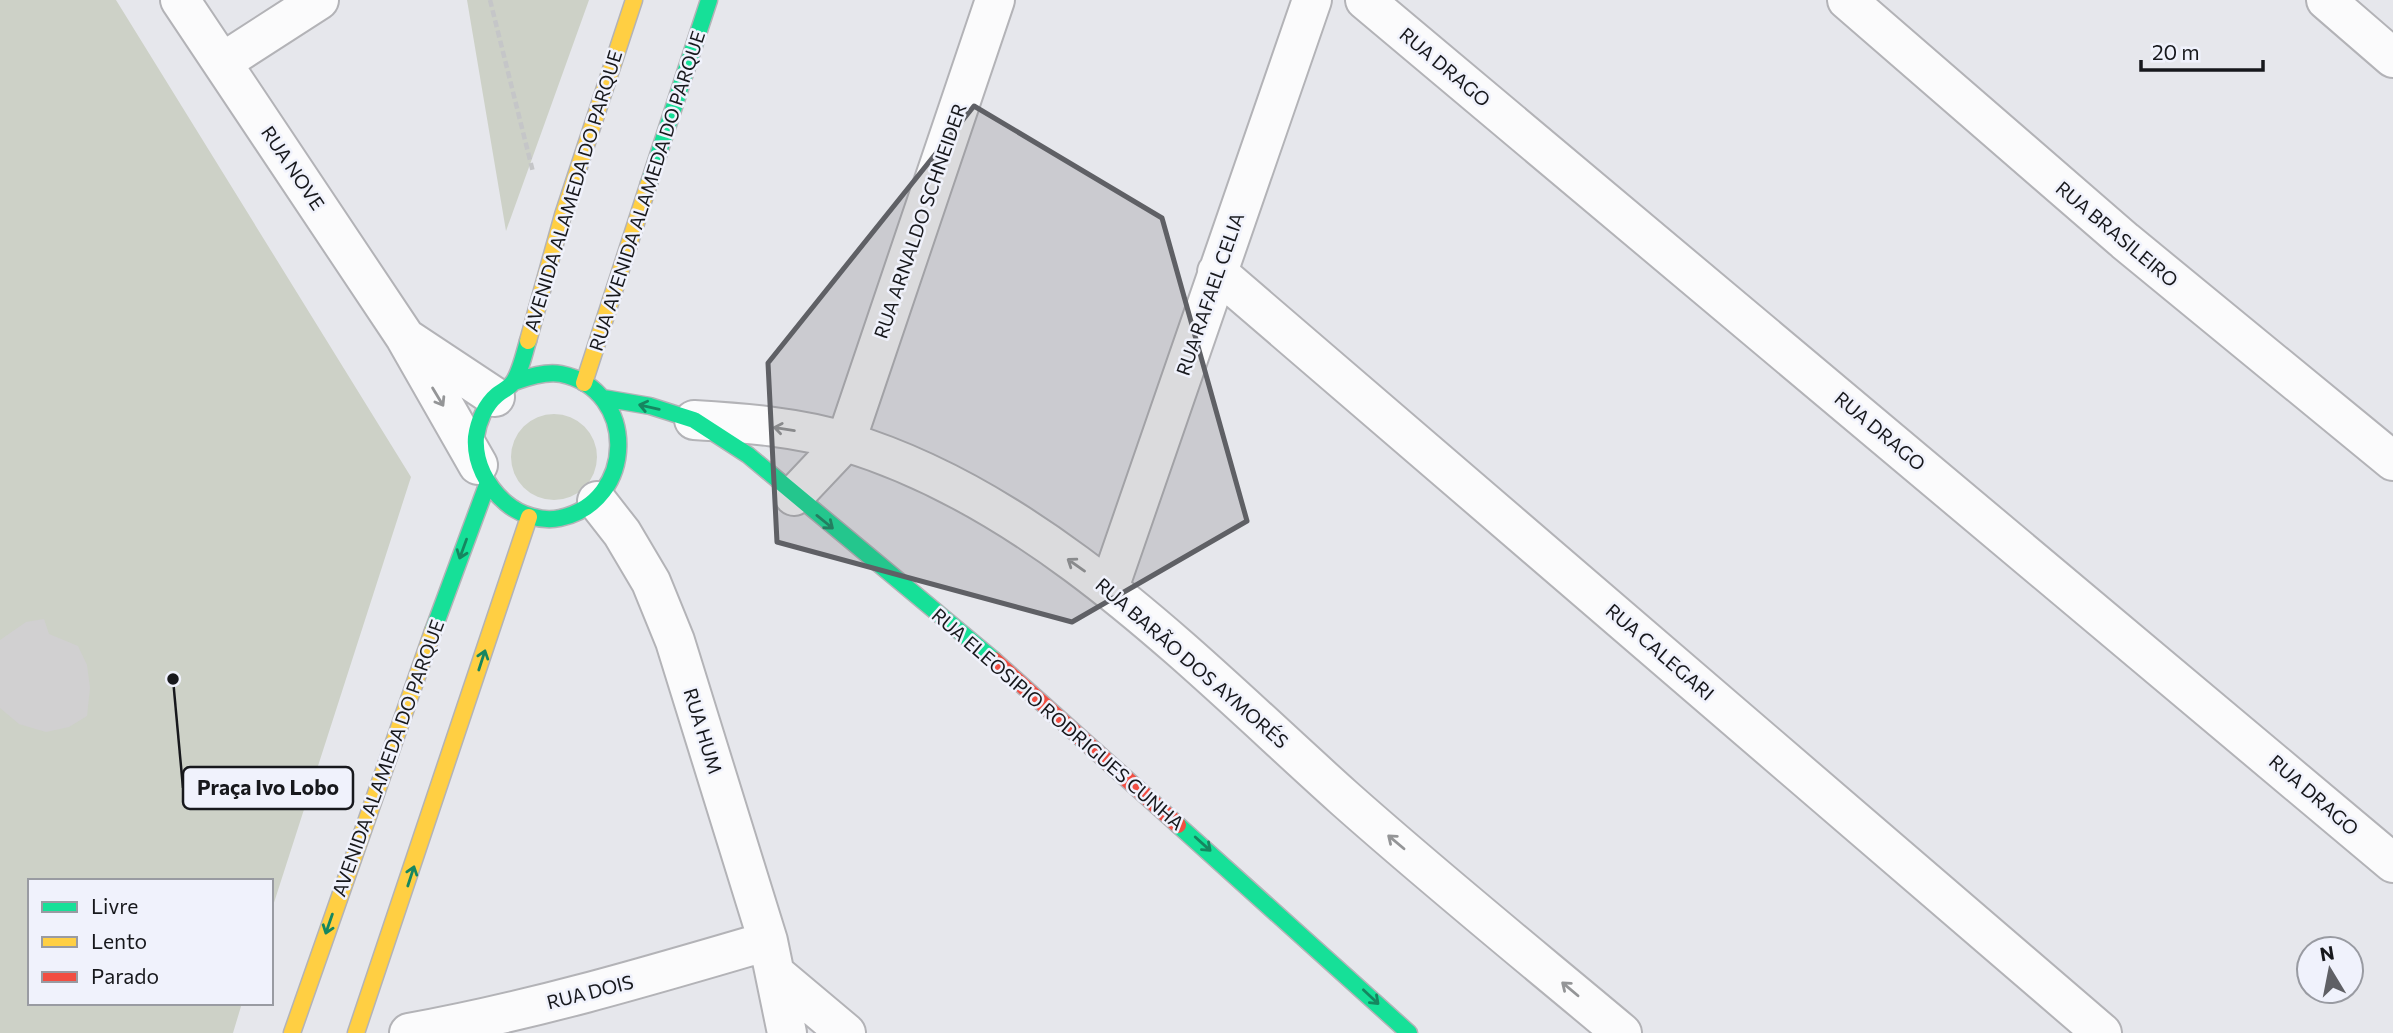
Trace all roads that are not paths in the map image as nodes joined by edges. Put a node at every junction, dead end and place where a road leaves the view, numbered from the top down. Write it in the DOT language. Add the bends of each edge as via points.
graph roads {
  1 [pos="180,0"];
  2 [pos="319,0"];
  3 [pos="634,0"];
  4 [pos="709,0"];
  5 [pos="995,0"];
  6 [pos="1312,0"];
  7 [pos="1364,0"];
  8 [pos="1847,0"];
  9 [pos="2326,0"];
  10 [pos="2393,58"];
  11 [pos="223,61"];
  12 [pos="1217,272"];
  13 [pos="405,337"];
  14 [pos="584,383"];
  15 [pos="505,389"];
  16 [pos="603,398"];
  17 [pos="681,425"];
  18 [pos="846,442"];
  19 [pos="635,449"];
  20 [pos="2393,461"];
  21 [pos="620,464"];
  22 [pos="482,475"];
  23 [pos="794,496"];
  24 [pos="597,500"];
  25 [pos="529,517"];
  26 [pos="1109,588"];
  27 [pos="2393,863"];
  28 [pos="772,958"];
  29 [pos="292,1033"];
  30 [pos="356,1033"];
  31 [pos="409,1033"];
  32 [pos="788,1033"];
  33 [pos="846,1033"];
  34 [pos="1409,1033"];
  35 [pos="1622,1033"];
  36 [pos="2102,1033"];
  1 -- 11 [label="street, RUA NOVE"];
  2 -- 11 [label="street"];
  3 -- 15 [label="street, AVENIDA ALAMEDA DO PARQUE"];
  4 -- 14 [label="street, RUA AVENIDA ALAMEDA DO PARQUE"];
  5 -- 18 [label="street, RUA ARNALDO SCHNEIDER"];
  6 -- 12 [label="street, RUA RAFAEL CELIA"];
  7 -- 27 [label="street, RUA DRAGO"];
  8 -- 20 [label="street, RUA BRASILEIRO" via="2135,250"];
  9 -- 10 [label="street"];
  11 -- 13 [label="street, RUA NOVE"];
  12 -- 26 [label="street, RUA RAFAEL CELIA"];
  12 -- 36 [label="street, RUA CALEGARI"];
  13 -- 15 [label="street"];
  13 -- 22 [label="street, one-way"];
  14 -- 15 [label="street" via="562,374 537,375"];
  14 -- 16 [label="street"];
  15 -- 22 [label="street, AVENIDA ALAMEDA DO PARQUE" via="481,417 476,441"];
  17 -- 16 [label="street, one-way" via="650,406"];
  16 -- 21 [label="street" via="616,418 622,441"];
  18 -- 17 [label="street, RUA BARÃO DOS AYMORÉS, one-way" via="784,429"];
  17 -- 23 [label="street, RUA ELEOSIPIO RODRIGUES CUNHA" via="729,441"];
  18 -- 23 [label="street"];
  26 -- 18 [label="street, RUA BARÃO DOS AYMORÉS, one-way" via="1020,525 923,471"];
  19 -- 21 [label="street"];
  21 -- 24 [label="street"];
  22 -- 25 [label="street" via="505,504"];
  22 -- 29 [label="street, AVENIDA ALAMEDA DO PARQUE, one-way"];
  23 -- 34 [label="street, RUA ELEOSIPIO RODRIGUES CUNHA, one-way" via="1007,671"];
  24 -- 25 [label="street" via="574,515"];
  24 -- 28 [label="street, RUA HUM" via="651,582 676,641"];
  30 -- 25 [label="street, one-way"];
  35 -- 26 [label="street, RUA BARÃO DOS AYMORÉS, one-way" via="1368,818"];
  28 -- 31 [label="street, RUA DOIS" via="630,982"];
  28 -- 32 [label="street, RUA HUM"];
  28 -- 33 [label="street"];
}
